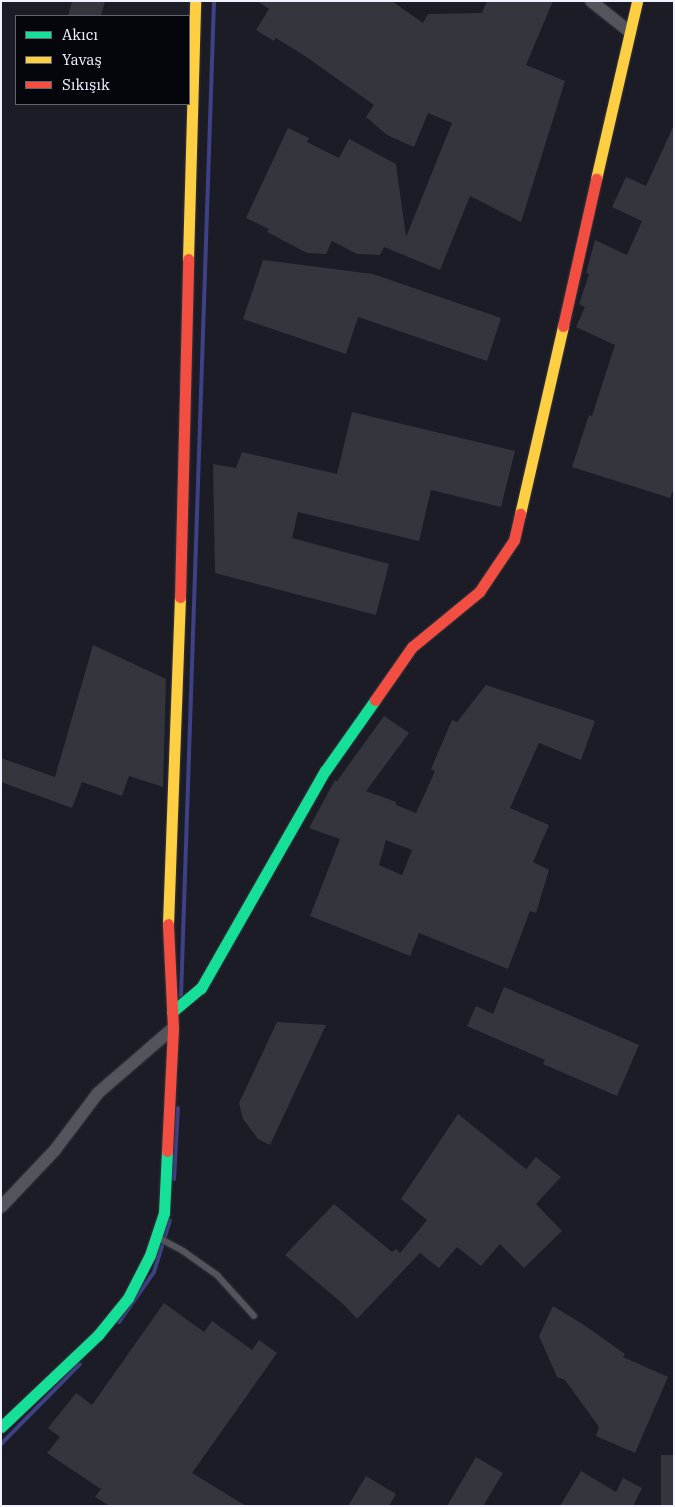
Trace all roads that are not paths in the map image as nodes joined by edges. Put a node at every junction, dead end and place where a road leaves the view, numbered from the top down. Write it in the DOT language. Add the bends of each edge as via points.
graph roads {
  1 [pos="195,1"];
  2 [pos="591,1"];
  3 [pos="637,1"];
  4 [pos="630,32"];
  5 [pos="172,1012"];
  6 [pos="173,1028"];
  7 [pos="1,1207"];
  8 [pos="158,1238"];
  9 [pos="254,1316"];
  10 [pos="1,1427"];
  1 -- 5 [label="street" via="176,737 168,915"];
  2 -- 4 [label="street"];
  3 -- 4 [label="street"];
  4 -- 5 [label="street" via="514,540 479,592 412,647 331,763 202,988"];
  5 -- 6 [label="street"];
  6 -- 7 [label="street" via="98,1093 55,1150"];
  6 -- 8 [label="street" via="164,1213"];
  8 -- 9 [label="lane" via="217,1275"];
  8 -- 10 [label="street" via="128,1298 98,1335"];
}
